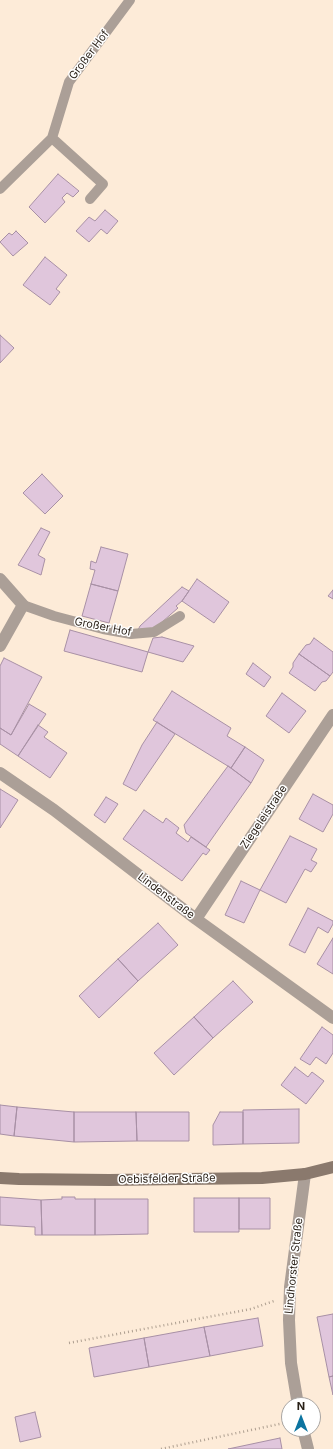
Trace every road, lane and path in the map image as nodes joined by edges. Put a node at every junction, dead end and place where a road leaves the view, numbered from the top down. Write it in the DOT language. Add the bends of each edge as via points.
graph roads {
  1 [pos="130,0"];
  2 [pos="52,138"];
  3 [pos="0,189"];
  4 [pos="90,199"];
  5 [pos="0,579"];
  6 [pos="23,605"];
  7 [pos="180,616"];
  8 [pos="0,646"];
  9 [pos="333,715"];
  10 [pos="0,773"];
  11 [pos="196,919"];
  12 [pos="333,1018"];
  13 [pos="333,1167"];
  14 [pos="305,1174"];
  15 [pos="0,1178"];
  16 [pos="290,1295"];
  17 [pos="69,1343"];
  18 [pos="297,1397"];
  19 [pos="281,1424"];
  20 [pos="305,1437"];
  21 [pos="161,1449"];
  22 [pos="308,1449"];
  1 -- 2 [label="lane, Großer Hof" via="69,82"];
  2 -- 3 [label="lane, Großer Hof"];
  2 -- 4 [label="lane" via="103,184"];
  5 -- 6 [label="street, Großer Hof"];
  6 -- 7 [label="lane, Großer Hof" via="54,616 131,634 154,632"];
  6 -- 8 [label="street"];
  9 -- 11 [label="street, Ziegeleistraße"];
  10 -- 11 [label="street, Lindenstraße" via="54,810"];
  11 -- 12 [label="street, Lindenstraße"];
  13 -- 14 [label="street, Oebisfelder Straße"];
  14 -- 15 [label="street, Oebisfelder Straße" via="283,1177 101,1180"];
  14 -- 16 [label="street, Lindhorster Straße"];
  16 -- 17 [label="path" via="251,1309"];
  16 -- 18 [label="street, Lindhorster Straße" via="290,1346"];
  19 -- 21 [label="path"];
  20 -- 22 [label="street"];
}
